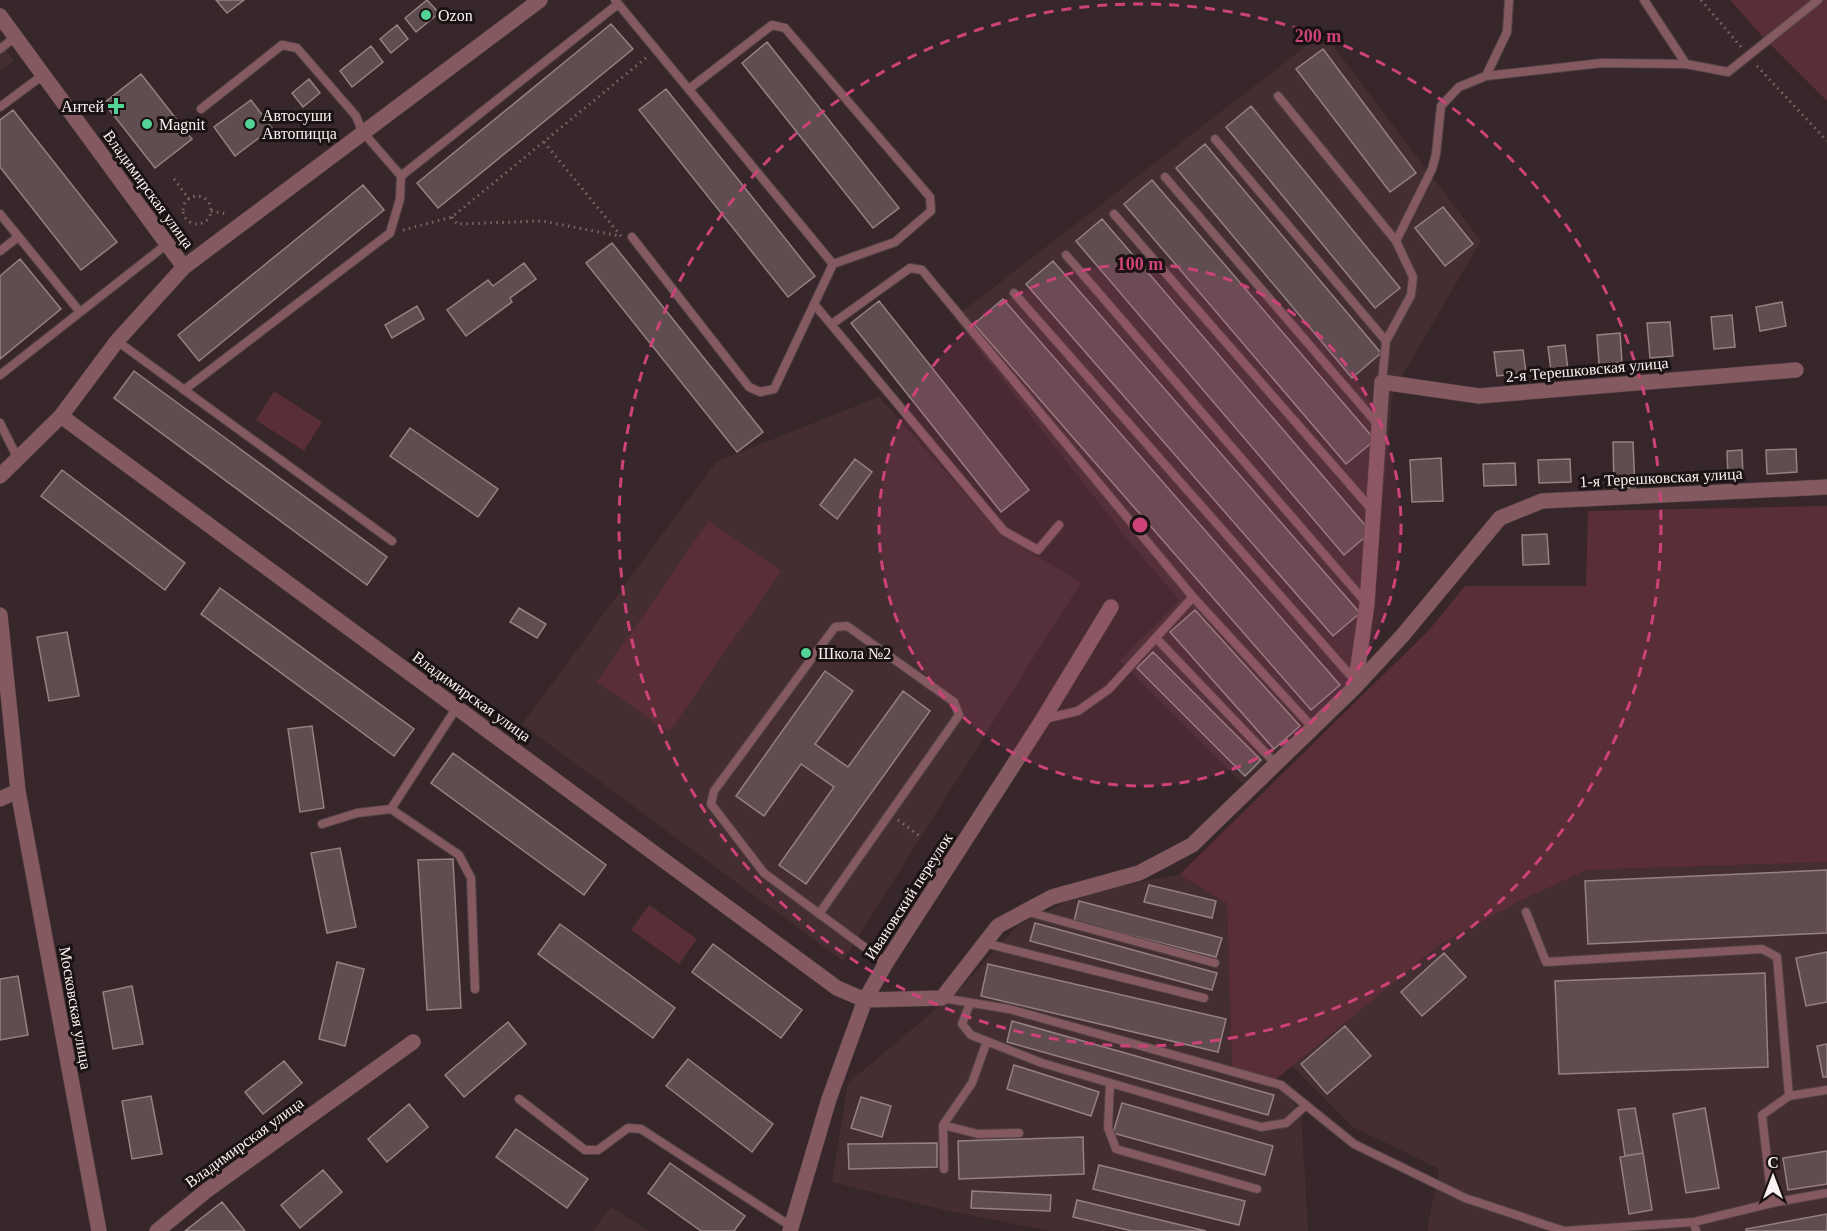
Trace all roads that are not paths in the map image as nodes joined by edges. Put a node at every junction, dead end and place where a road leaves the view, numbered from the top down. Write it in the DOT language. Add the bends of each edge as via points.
graph roads {
  1 [pos="540,0"];
  2 [pos="1509,0"];
  3 [pos="1644,0"];
  4 [pos="1818,0"];
  5 [pos="616,2"];
  6 [pos="0,16"];
  7 [pos="15,37"];
  8 [pos="0,49"];
  9 [pos="1686,64"];
  10 [pos="43,75"];
  11 [pos="1486,76"];
  12 [pos="689,89"];
  13 [pos="1278,96"];
  14 [pos="0,107"];
  15 [pos="201,109"];
  16 [pos="362,131"];
  17 [pos="1215,139"];
  18 [pos="400,176"];
  19 [pos="1165,177"];
  20 [pos="0,214"];
  21 [pos="1114,214"];
  22 [pos="18,237"];
  23 [pos="632,237"];
  24 [pos="1396,241"];
  25 [pos="167,243"];
  26 [pos="0,251"];
  27 [pos="1066,255"];
  28 [pos="833,264"];
  29 [pos="184,267"];
  30 [pos="1014,293"];
  31 [pos="814,304"];
  32 [pos="80,312"];
  33 [pos="832,324"];
  34 [pos="117,341"];
  35 [pos="1386,341"];
  36 [pos="1796,370"];
  37 [pos="0,375"];
  38 [pos="1382,382"];
  39 [pos="184,390"];
  40 [pos="61,416"];
  41 [pos="0,423"];
  42 [pos="1379,427"];
  43 [pos="18,459"];
  44 [pos="2,471"];
  45 [pos="1827,487"];
  46 [pos="1373,512"];
  47 [pos="1059,525"];
  48 [pos="392,541"];
  49 [pos="1193,597"];
  50 [pos="1367,604"];
  51 [pos="1111,607"];
  52 [pos="0,615"];
  53 [pos="1156,638"];
  54 [pos="1356,682"];
  55 [pos="457,706"];
  56 [pos="1043,719"];
  57 [pos="1313,728"];
  58 [pos="1276,764"];
  59 [pos="18,791"];
  60 [pos="0,799"];
  61 [pos="391,809"];
  62 [pos="322,824"];
  63 [pos="1025,911"];
  64 [pos="1526,912"];
  65 [pos="819,914"];
  66 [pos="985,943"];
  67 [pos="886,963"];
  68 [pos="1215,963"];
  69 [pos="475,988"];
  70 [pos="942,998"];
  71 [pos="1204,998"];
  72 [pos="865,1000"];
  73 [pos="970,1003"];
  74 [pos="987,1041"];
  75 [pos="412,1042"];
  76 [pos="1110,1083"];
  77 [pos="1827,1090"];
  78 [pos="1789,1096"];
  79 [pos="519,1099"];
  80 [pos="1306,1106"];
  81 [pos="943,1125"];
  82 [pos="1018,1133"];
  83 [pos="944,1169"];
  84 [pos="1257,1189"];
  85 [pos="1827,1193"];
  86 [pos="1772,1203"];
  87 [pos="1695,1226"];
  88 [pos="791,1229"];
  89 [pos="99,1231"];
  90 [pos="157,1231"];
  1 -- 16 [label="street, Владимирская улица"];
  2 -- 11 [label="lane" via="1507,32"];
  3 -- 9 [label="lane"];
  4 -- 9 [label="lane" via="1728,72"];
  5 -- 12 [label="lane"];
  5 -- 18 [label="lane"];
  6 -- 7 [label="street, Владимирская улица"];
  7 -- 8 [label="lane"];
  7 -- 10 [label="street, Владимирская улица"];
  9 -- 11 [label="lane" via="1602,63"];
  10 -- 14 [label="lane"];
  10 -- 25 [label="street, Владимирская улица"];
  11 -- 24 [label="lane" via="1459,87 1441,106 1432,169"];
  12 -- 28 [label="lane"];
  12 -- 28 [label="lane" via="772,25 785,28 930,197 931,211 895,242"];
  13 -- 24 [label="lane"];
  15 -- 16 [label="lane" via="282,45 297,48 356,116"];
  16 -- 18 [label="lane"];
  16 -- 29 [label="street, Владимирская улица"];
  17 -- 35 [label="lane"];
  18 -- 39 [label="lane" via="400,199 390,233"];
  19 -- 42 [label="lane"];
  20 -- 22 [label="lane"];
  21 -- 46 [label="lane"];
  22 -- 26 [label="lane"];
  22 -- 32 [label="lane"];
  23 -- 31 [label="lane" via="749,387 760,392 774,389"];
  24 -- 35 [label="lane" via="1413,277 1411,295"];
  25 -- 29 [label="street, Владимирская улица"];
  25 -- 32 [label="lane"];
  27 -- 50 [label="lane"];
  28 -- 31 [label="lane"];
  29 -- 34 [label="street, Владимирская улица"];
  30 -- 54 [label="lane"];
  31 -- 33 [label="lane"];
  32 -- 37 [label="lane"];
  33 -- 47 [label="lane" via="1004,531 1038,550"];
  33 -- 49 [label="lane" via="910,268 922,270"];
  34 -- 39 [label="lane"];
  34 -- 40 [label="street, Владимирская улица"];
  35 -- 38 [label="lane"];
  36 -- 38 [label="street, 2-я Терешковская улица" via="1479,396"];
  38 -- 42 [label="street"];
  39 -- 48 [label="lane"];
  40 -- 43 [label="street, Владимирская улица"];
  40 -- 55 [label="street, Владимирская улица"];
  41 -- 43 [label="lane"];
  42 -- 46 [label="street"];
  43 -- 44 [label="street, Владимирская улица"];
  45 -- 54 [label="street, 1-я Терешковская улица" via="1542,501 1500,518 1403,635"];
  46 -- 50 [label="street"];
  49 -- 53 [label="lane"];
  49 -- 57 [label="lane"];
  50 -- 54 [label="street"];
  51 -- 56 [label="street, Ивановский переулок"];
  52 -- 59 [label="street, Московская улица"];
  53 -- 56 [label="lane" via="1109,688 1078,711"];
  53 -- 58 [label="lane"];
  54 -- 57 [label="street"];
  55 -- 61 [label="lane"];
  55 -- 72 [label="street, Владимирская улица" via="837,988"];
  56 -- 67 [label="street, Ивановский переулок"];
  57 -- 58 [label="street"];
  58 -- 63 [label="street" via="1192,845 1139,873 1052,897"];
  59 -- 60 [label="street"];
  59 -- 89 [label="street, Московская улица"];
  61 -- 62 [label="lane" via="357,813"];
  61 -- 69 [label="lane" via="459,855 471,878"];
  63 -- 66 [label="street" via="998,926"];
  63 -- 68 [label="lane"];
  64 -- 78 [label="lane" via="1546,962 1762,949 1777,957"];
  65 -- 65 [label="lane" via="764,873 711,804 714,791 835,627 847,626 954,702 959,715"];
  65 -- 67 [label="lane"];
  66 -- 70 [label="street"];
  66 -- 71 [label="lane"];
  67 -- 72 [label="street, Ивановский переулок"];
  70 -- 72 [label="street"];
  70 -- 73 [label="lane"];
  72 -- 88 [label="street, Ивановский переулок"];
  73 -- 74 [label="lane" via="962,1024 971,1035"];
  73 -- 80 [label="lane" via="1010,1009 1281,1085"];
  74 -- 76 [label="lane" via="1042,1063"];
  74 -- 81 [label="lane" via="972,1083"];
  75 -- 90 [label="street, Владимирская улица"];
  76 -- 80 [label="lane" via="1261,1127 1286,1123"];
  76 -- 84 [label="lane" via="1108,1128 1116,1149"];
  77 -- 78 [label="lane"];
  78 -- 86 [label="lane" via="1761,1115"];
  79 -- 88 [label="lane" via="585,1150 598,1150 628,1128 641,1129"];
  80 -- 87 [label="lane" via="1354,1144 1465,1198 1564,1230"];
  81 -- 82 [label="lane" via="978,1134"];
  81 -- 83 [label="lane"];
  85 -- 86 [label="lane"];
  86 -- 87 [label="lane"];
}
